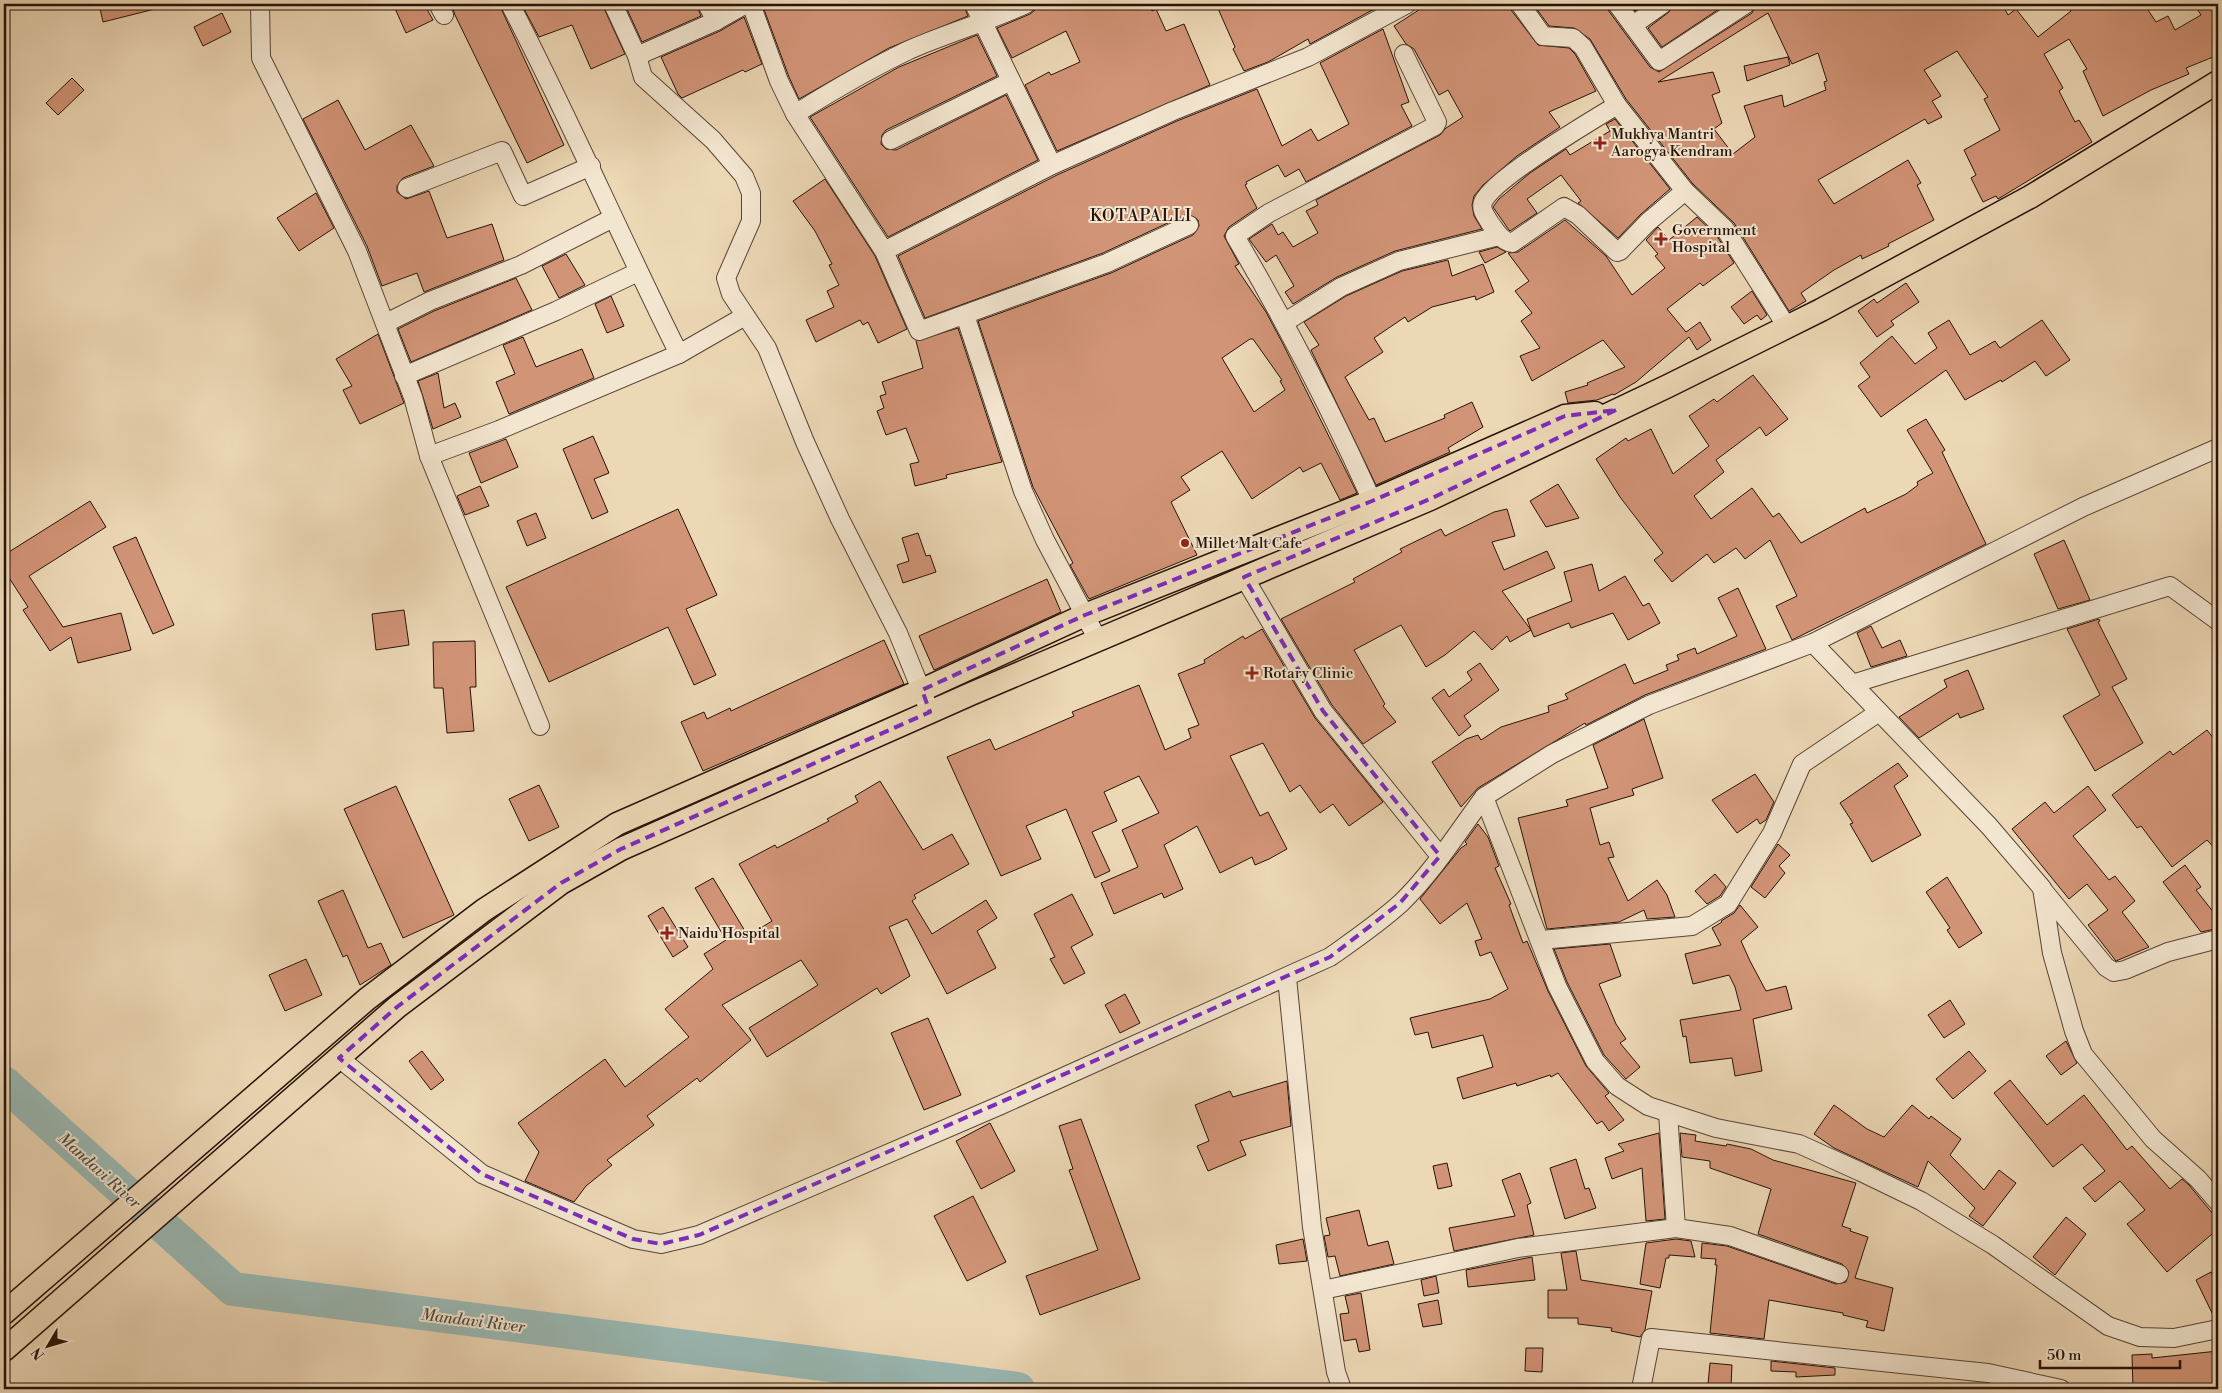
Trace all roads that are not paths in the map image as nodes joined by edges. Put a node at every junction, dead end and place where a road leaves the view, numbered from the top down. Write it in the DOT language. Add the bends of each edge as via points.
graph roads {
  1 [pos="260,4"];
  2 [pos="510,4"];
  3 [pos="613,4"];
  4 [pos="707,4"];
  5 [pos="746,4"];
  6 [pos="751,4"];
  7 [pos="974,4"];
  8 [pos="1026,4"];
  9 [pos="1520,4"];
  10 [pos="1617,4"];
  11 [pos="1663,4"];
  12 [pos="1746,4"];
  13 [pos="1395,6"];
  14 [pos="716,21"];
  15 [pos="983,23"];
  16 [pos="1633,25"];
  17 [pos="1404,54"];
  18 [pos="637,56"];
  19 [pos="1011,82"];
  20 [pos="2218,82"];
  21 [pos="1618,105"];
  22 [pos="796,114"];
  23 [pos="891,140"];
  24 [pos="1052,165"];
  25 [pos="590,166"];
  26 [pos="407,188"];
  27 [pos="1685,191"];
  28 [pos="613,218"];
  29 [pos="1190,225"];
  30 [pos="1499,236"];
  31 [pos="884,251"];
  32 [pos="638,272"];
  33 [pos="965,314"];
  34 [pos="745,316"];
  35 [pos="1285,322"];
  36 [pos="386,323"];
  37 [pos="1788,327"];
  38 [pos="679,354"];
  39 [pos="404,376"];
  40 [pos="2218,448"];
  41 [pos="429,456"];
  42 [pos="1376,510"];
  43 [pos="1244,577"];
  44 [pos="1085,615"];
  45 [pos="2218,621"];
  46 [pos="1098,640"];
  47 [pos="1813,643"];
  48 [pos="1852,684"];
  49 [pos="922,690"];
  50 [pos="930,712"];
  51 [pos="1879,712"];
  52 [pos="540,726"];
  53 [pos="1484,797"];
  54 [pos="1440,856"];
  55 [pos="2042,888"];
  56 [pos="2218,939"];
  57 [pos="1541,940"];
  58 [pos="1287,978"];
  59 [pos="339,1058"];
  60 [pos="1668,1113"];
  61 [pos="2218,1202"];
  62 [pos="1676,1228"];
  63 [pos="1840,1274"];
  64 [pos="1323,1290"];
  65 [pos="4,1313"];
  66 [pos="2218,1329"];
  67 [pos="4,1350"];
  68 [pos="1342,1389"];
  69 [pos="1641,1389"];
  70 [pos="2061,1389"];
  1 -- 36 [label="street" via="261,58 356,250"];
  2 -- 25 [label="street"];
  3 -- 18 [label="street"];
  4 -- 14 [label="street"];
  5 -- 14 [label="street"];
  6 -- 22 [label="street" via="779,81"];
  7 -- 15 [label="street"];
  8 -- 15 [label="street"];
  9 -- 21 [label="street" via="1543,36 1572,38 1583,48"];
  10 -- 16 [label="street"];
  11 -- 16 [label="street"];
  12 -- 16 [label="street" via="1659,61"];
  13 -- 24 [label="street" via="1308,57 1172,111"];
  14 -- 18 [label="street"];
  15 -- 19 [label="street"];
  15 -- 22 [label="street" via="903,53"];
  17 -- 35 [label="street" via="1437,122 1434,126 1269,213 1234,236"];
  18 -- 34 [label="street" via="643,77 651,87 713,140 744,176 751,193 751,221 726,278 731,294"];
  19 -- 23 [label="street"];
  19 -- 24 [label="street"];
  20 -- 37 [label="main road" via="2030,197"];
  21 -- 27 [label="street"];
  21 -- 30 [label="street" via="1526,164 1489,193 1482,204 1483,211"];
  22 -- 31 [label="street"];
  24 -- 31 [label="street"];
  25 -- 26 [label="street" via="523,196 502,151"];
  25 -- 28 [label="street"];
  27 -- 30 [label="street" via="1617,252 1578,215 1564,207 1512,243"];
  27 -- 37 [label="street" via="1725,229"];
  28 -- 32 [label="street"];
  28 -- 36 [label="street" via="512,269 430,301"];
  29 -- 33 [label="street" via="1107,263"];
  30 -- 35 [label="street" via="1399,261 1341,286"];
  31 -- 33 [label="street" via="919,331"];
  32 -- 38 [label="street"];
  32 -- 39 [label="street"];
  33 -- 44 [label="street" via="1023,491"];
  34 -- 38 [label="street"];
  34 -- 49 [label="street" via="767,348 805,442 898,633"];
  35 -- 42 [label="street"];
  36 -- 39 [label="street"];
  37 -- 42 [label="main road" via="1430,499"];
  38 -- 41 [label="street"];
  39 -- 41 [label="street"];
  40 -- 47 [label="street" via="2083,507"];
  41 -- 52 [label="street"];
  42 -- 43 [label="main road"];
  42 -- 44 [label="main road"];
  43 -- 46 [label="main road"];
  43 -- 54 [label="street" via="1324,712"];
  44 -- 46 [label="street"];
  44 -- 49 [label="main road"];
  45 -- 48 [label="street" via="2170,586"];
  46 -- 50 [label="main road"];
  47 -- 48 [label="street"];
  47 -- 53 [label="street" via="1649,705 1552,754"];
  48 -- 51 [label="street"];
  49 -- 50 [label="street"];
  49 -- 65 [label="main road" via="617,824 484,910 367,999"];
  50 -- 59 [label="main road" via="621,849 561,883 397,1007"];
  51 -- 55 [label="street" via="1989,826"];
  51 -- 57 [label="street" via="1802,764 1772,833 1728,904 1692,926"];
  53 -- 54 [label="street"];
  53 -- 57 [label="street"];
  54 -- 58 [label="street" via="1400,904 1362,935 1330,957"];
  55 -- 56 [label="street" via="2106,967 2114,972 2168,952"];
  55 -- 61 [label="street" via="2052,953 2083,1054 2153,1139 2198,1179"];
  57 -- 60 [label="street" via="1557,986 1595,1062 1617,1086 1648,1106"];
  58 -- 59 [label="street" via="699,1235 661,1244 633,1240 482,1174"];
  58 -- 64 [label="street" via="1312,1227"];
  59 -- 67 [label="main road"];
  60 -- 62 [label="street"];
  60 -- 66 [label="street" via="1716,1128 1799,1144 1921,1201 1993,1245 2108,1326 2140,1337 2174,1338"];
  62 -- 63 [label="street" via="1730,1236"];
  62 -- 64 [label="street" via="1518,1248"];
  64 -- 68 [label="street" via="1336,1372"];
  69 -- 70 [label="street" via="1650,1338 1988,1373"];
}
